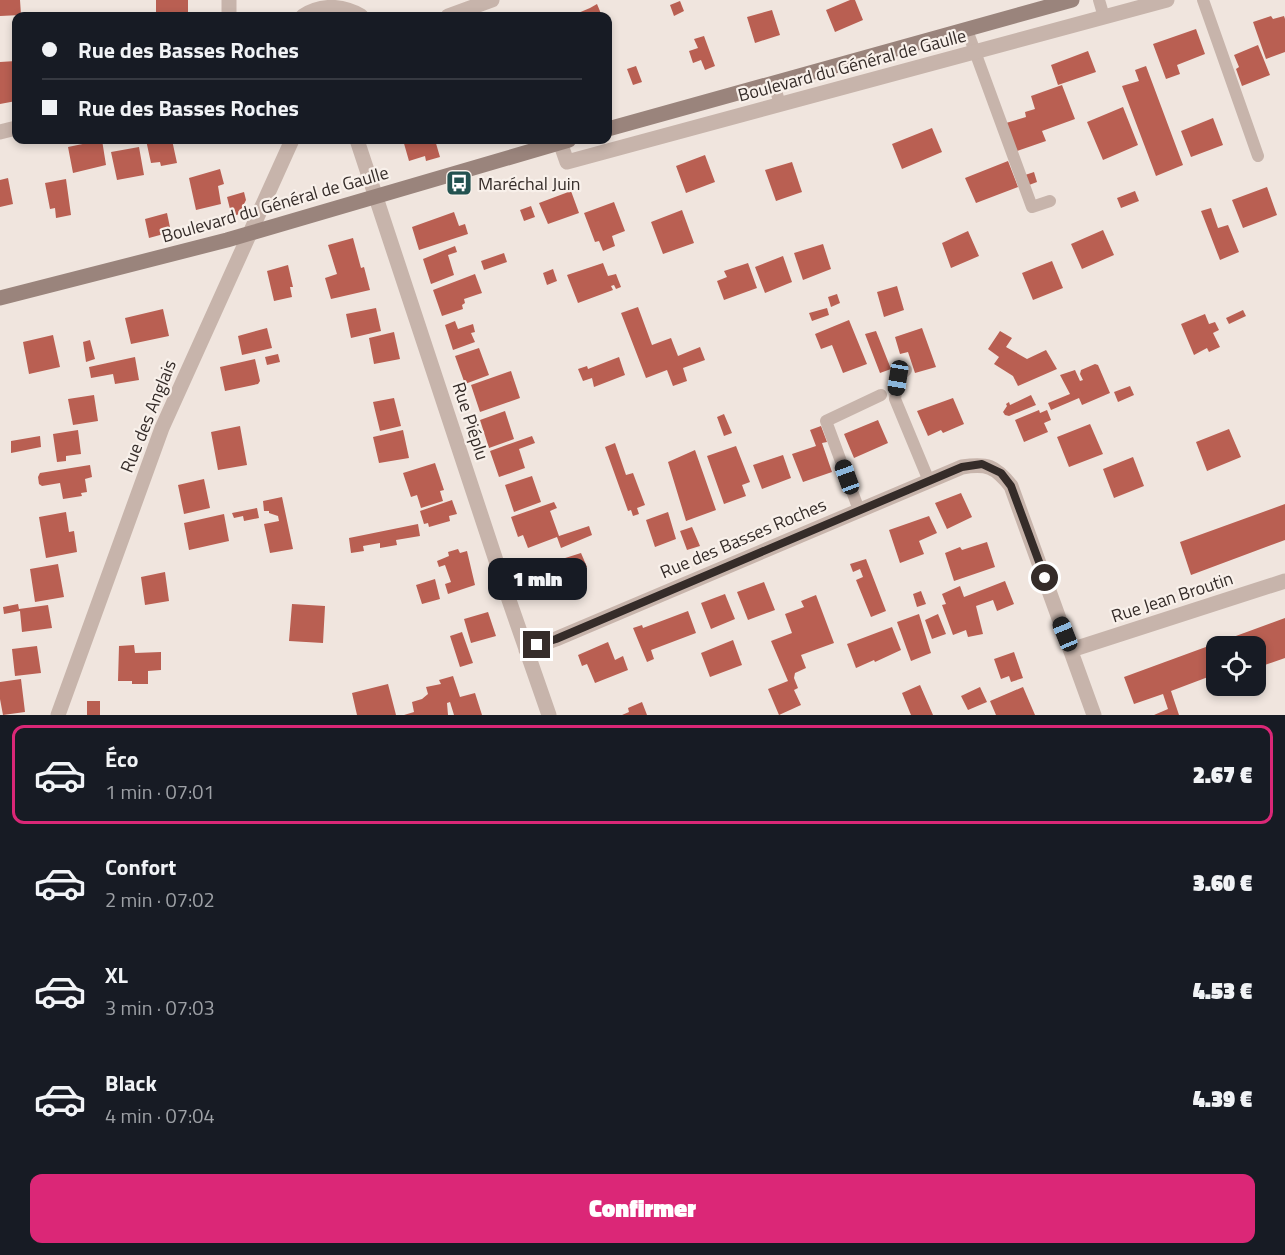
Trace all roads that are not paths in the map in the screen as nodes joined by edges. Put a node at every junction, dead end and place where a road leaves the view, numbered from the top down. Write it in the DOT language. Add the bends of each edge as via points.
graph roads {
  1 [pos="492,0"];
  2 [pos="1072,0"];
  3 [pos="1099,0"];
  4 [pos="1167,0"];
  5 [pos="1203,0"];
  6 [pos="357,9"];
  7 [pos="312,12"];
  8 [pos="459,12"];
  9 [pos="1104,17"];
  10 [pos="967,30"];
  11 [pos="975,52"];
  12 [pos="774,83"];
  13 [pos="780,105"];
  14 [pos="612,128"];
  15 [pos="290,144"];
  16 [pos="358,144"];
  17 [pos="554,144"];
  18 [pos="565,144"];
  19 [pos="1258,156"];
  20 [pos="376,195"];
  21 [pos="1050,201"];
  22 [pos="251,233"];
  23 [pos="0,298"];
  24 [pos="906,370"];
  25 [pos="881,395"];
  26 [pos="929,481"];
  27 [pos="859,510"];
  28 [pos="1285,581"];
  29 [pos="526,650"];
  30 [pos="1071,650"];
  31 [pos="58,715"];
  32 [pos="549,715"];
  33 [pos="1094,715"];
  1 -- 8 [label="street"];
  2 -- 10 [label="street, Boulevard du Général de Gaulle"];
  3 -- 9 [label="lane"];
  4 -- 9 [label="street, Boulevard du Général de Gaulle"];
  5 -- 19 [label="lane"];
  6 -- 7 [label="street" via="321,8"];
  9 -- 11 [label="street, Boulevard du Général de Gaulle"];
  10 -- 11 [label="lane"];
  10 -- 12 [label="street, Boulevard du Général de Gaulle"];
  11 -- 13 [label="street, Boulevard du Général de Gaulle"];
  11 -- 21 [label="lane" via="1032,207"];
  12 -- 13 [label="lane"];
  12 -- 14 [label="street, Boulevard du Général de Gaulle"];
  13 -- 18 [label="street, Boulevard du Général de Gaulle" via="567,162"];
  15 -- 22 [label="street, Rue des Anglais"];
  16 -- 20 [label="street, Rue Piéplu"];
  17 -- 20 [label="street, Boulevard du Général de Gaulle"];
  20 -- 22 [label="street, Boulevard du Général de Gaulle"];
  20 -- 29 [label="street, Rue Piéplu"];
  22 -- 23 [label="street, Boulevard du Général de Gaulle"];
  22 -- 31 [label="street, Rue des Anglais" via="162,428"];
  24 -- 26 [label="lane" via="898,378 895,399"];
  25 -- 27 [label="lane" via="826,421"];
  26 -- 27 [label="street, Rue des Basses Roches"];
  26 -- 30 [label="street, Rue des Basses Roches" via="962,467 982,464 1001,473 1011,486"];
  27 -- 29 [label="street, Rue des Basses Roches"];
  28 -- 30 [label="street, Rue Jean Broutin"];
  29 -- 32 [label="street, Rue Piéplu"];
  30 -- 33 [label="street, Rue des Basses Roches"];
}
